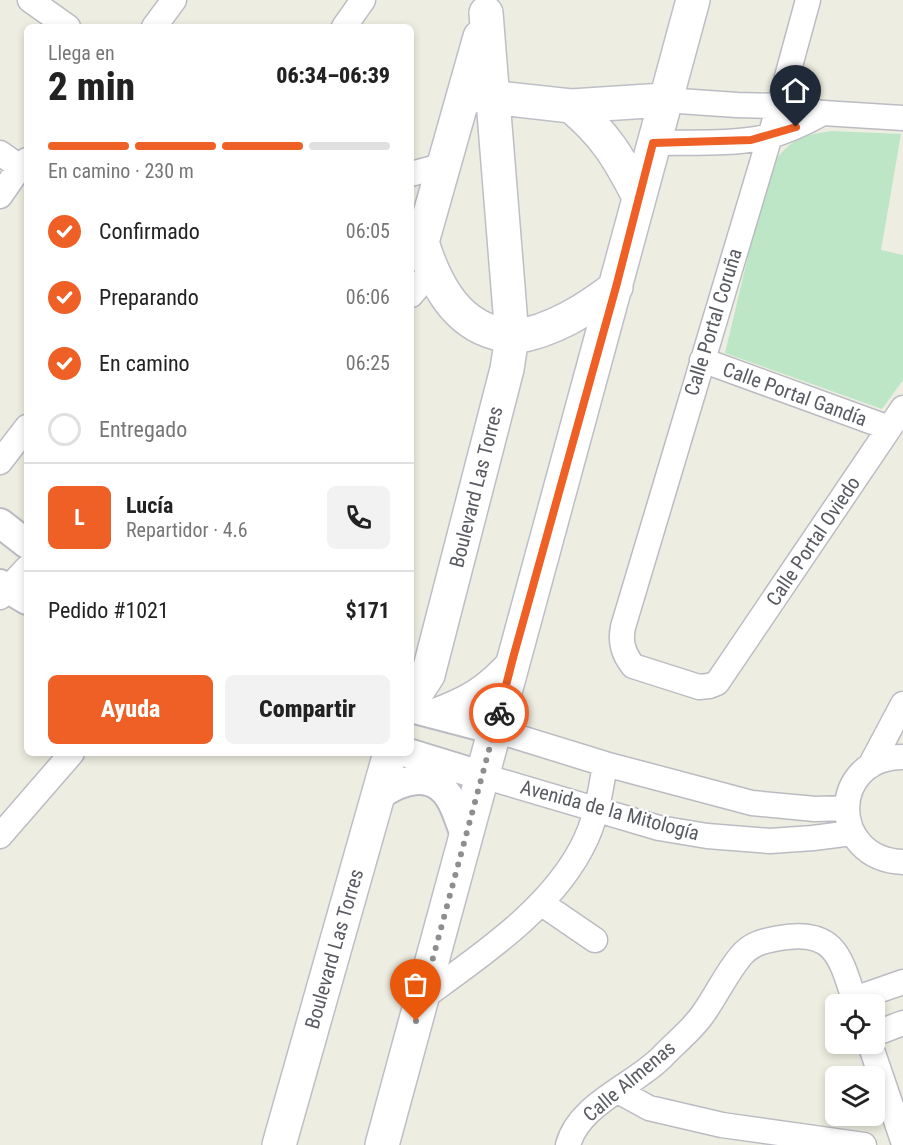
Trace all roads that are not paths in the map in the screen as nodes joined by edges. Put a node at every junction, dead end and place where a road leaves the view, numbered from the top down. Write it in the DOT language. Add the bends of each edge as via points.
graph roads {
  1 [pos="30,0"];
  2 [pos="174,0"];
  3 [pos="363,0"];
  4 [pos="693,0"];
  5 [pos="808,0"];
  6 [pos="488,6"];
  7 [pos="64,24"];
  8 [pos="156,24"];
  9 [pos="346,24"];
  10 [pos="479,96"];
  11 [pos="664,100"];
  12 [pos="571,106"];
  13 [pos="779,106"];
  14 [pos="823,113"];
  15 [pos="903,118"];
  16 [pos="768,136"];
  17 [pos="653,143"];
  18 [pos="0,153"];
  19 [pos="24,163"];
  20 [pos="444,165"];
  21 [pos="414,173"];
  22 [pos="0,196"];
  23 [pos="639,197"];
  24 [pos="419,259"];
  25 [pos="616,287"];
  26 [pos="512,337"];
  27 [pos="702,360"];
  28 [pos="903,408"];
  29 [pos="889,428"];
  30 [pos="24,431"];
  31 [pos="0,462"];
  32 [pos="0,523"];
  33 [pos="24,542"];
  34 [pos="24,571"];
  35 [pos="9,592"];
  36 [pos="513,658"];
  37 [pos="724,675"];
  38 [pos="903,704"];
  39 [pos="417,707"];
  40 [pos="495,730"];
  41 [pos="414,755"];
  42 [pos="69,756"];
  43 [pos="389,756"];
  44 [pos="903,757"];
  45 [pos="605,764"];
  46 [pos="870,766"];
  47 [pos="483,776"];
  48 [pos="377,797"];
  49 [pos="846,808"];
  50 [pos="597,809"];
  51 [pos="852,833"];
  52 [pos="0,836"];
  53 [pos="466,837"];
  54 [pos="903,862"];
  55 [pos="541,903"];
  56 [pos="595,940"];
  57 [pos="903,982"];
  58 [pos="852,994"];
  59 [pos="874,994"];
  60 [pos="421,999"];
  61 [pos="903,1023"];
  62 [pos="885,1030"];
  63 [pos="873,1054"];
  64 [pos="618,1091"];
  65 [pos="719,1135"];
  66 [pos="903,1139"];
  67 [pos="282,1142"];
  68 [pos="382,1145"];
  69 [pos="568,1145"];
  70 [pos="866,1145"];
  1 -- 7 [label="street"];
  2 -- 8 [label="street"];
  3 -- 9 [label="street"];
  4 -- 11 [label="main road"];
  5 -- 13 [label="street, Calle Portal Coruña"];
  6 -- 10 [label="main road, Boulevard Las Torres"];
  10 -- 12 [label="main road"];
  10 -- 20 [label="main road, Boulevard Las Torres"];
  10 -- 26 [label="main road, Boulevard Las Torres"];
  11 -- 12 [label="main road"];
  11 -- 13 [label="street"];
  11 -- 17 [label="main road"];
  12 -- 23 [label="main road" via="608,142"];
  13 -- 14 [label="street"];
  13 -- 16 [label="street, Calle Portal Coruña"];
  14 -- 15 [label="street"];
  14 -- 16 [label="street"];
  16 -- 17 [label="street"];
  16 -- 27 [label="street, Calle Portal Coruña"];
  17 -- 23 [label="main road"];
  18 -- 19 [label="street"];
  19 -- 22 [label="street"];
  20 -- 21 [label="street"];
  20 -- 24 [label="main road, Boulevard Las Torres"];
  23 -- 25 [label="main road"];
  24 -- 26 [label="main road, Boulevard Las Torres" via="466,316 482,329"];
  25 -- 26 [label="main road, Boulevard Las Torres" via="581,313"];
  25 -- 36 [label="main road"];
  26 -- 39 [label="main road, Boulevard Las Torres" via="507,369"];
  27 -- 29 [label="street, Calle Portal Gandía"];
  27 -- 37 [label="street, Calle Portal Coruña" via="621,644 633,666 699,687 717,683"];
  28 -- 29 [label="street, Calle Portal Oviedo"];
  29 -- 37 [label="street, Calle Portal Oviedo"];
  30 -- 31 [label="street"];
  32 -- 33 [label="street"];
  34 -- 35 [label="street"];
  36 -- 39 [label="street" via="475,694 454,704"];
  36 -- 40 [label="main road"];
  38 -- 46 [label="street"];
  39 -- 40 [label="street"];
  40 -- 45 [label="street"];
  40 -- 47 [label="main road"];
  41 -- 47 [label="street, Avenida de la Mitología"];
  42 -- 52 [label="street"];
  43 -- 48 [label="main road, Boulevard Las Torres"];
  44 -- 46 [label="street"];
  45 -- 49 [label="street" via="752,803"];
  45 -- 50 [label="street"];
  46 -- 49 [label="street" via="853,784"];
  47 -- 50 [label="street, Avenida de la Mitología"];
  47 -- 53 [label="main road"];
  48 -- 53 [label="street" via="409,780 433,783 452,802"];
  48 -- 67 [label="main road, Boulevard Las Torres"];
  49 -- 51 [label="street"];
  50 -- 51 [label="street, Avenida de la Mitología" via="670,830 723,838 770,841"];
  50 -- 55 [label="street" via="586,840"];
  51 -- 54 [label="street" via="868,852"];
  53 -- 60 [label="main road"];
  55 -- 56 [label="street"];
  55 -- 60 [label="street" via="512,932"];
  57 -- 59 [label="street"];
  58 -- 64 [label="street, Calle Almenas" via="836,953 820,938 800,934 756,943 741,956 702,1016 651,1068"];
  60 -- 68 [label="main road"];
  61 -- 62 [label="street"];
  63 -- 66 [label="street"];
  64 -- 65 [label="street" via="649,1108"];
  64 -- 69 [label="street, Calle Almenas" via="584,1115"];
  65 -- 70 [label="street"];
  66 -- 70 [label="street"];
}
